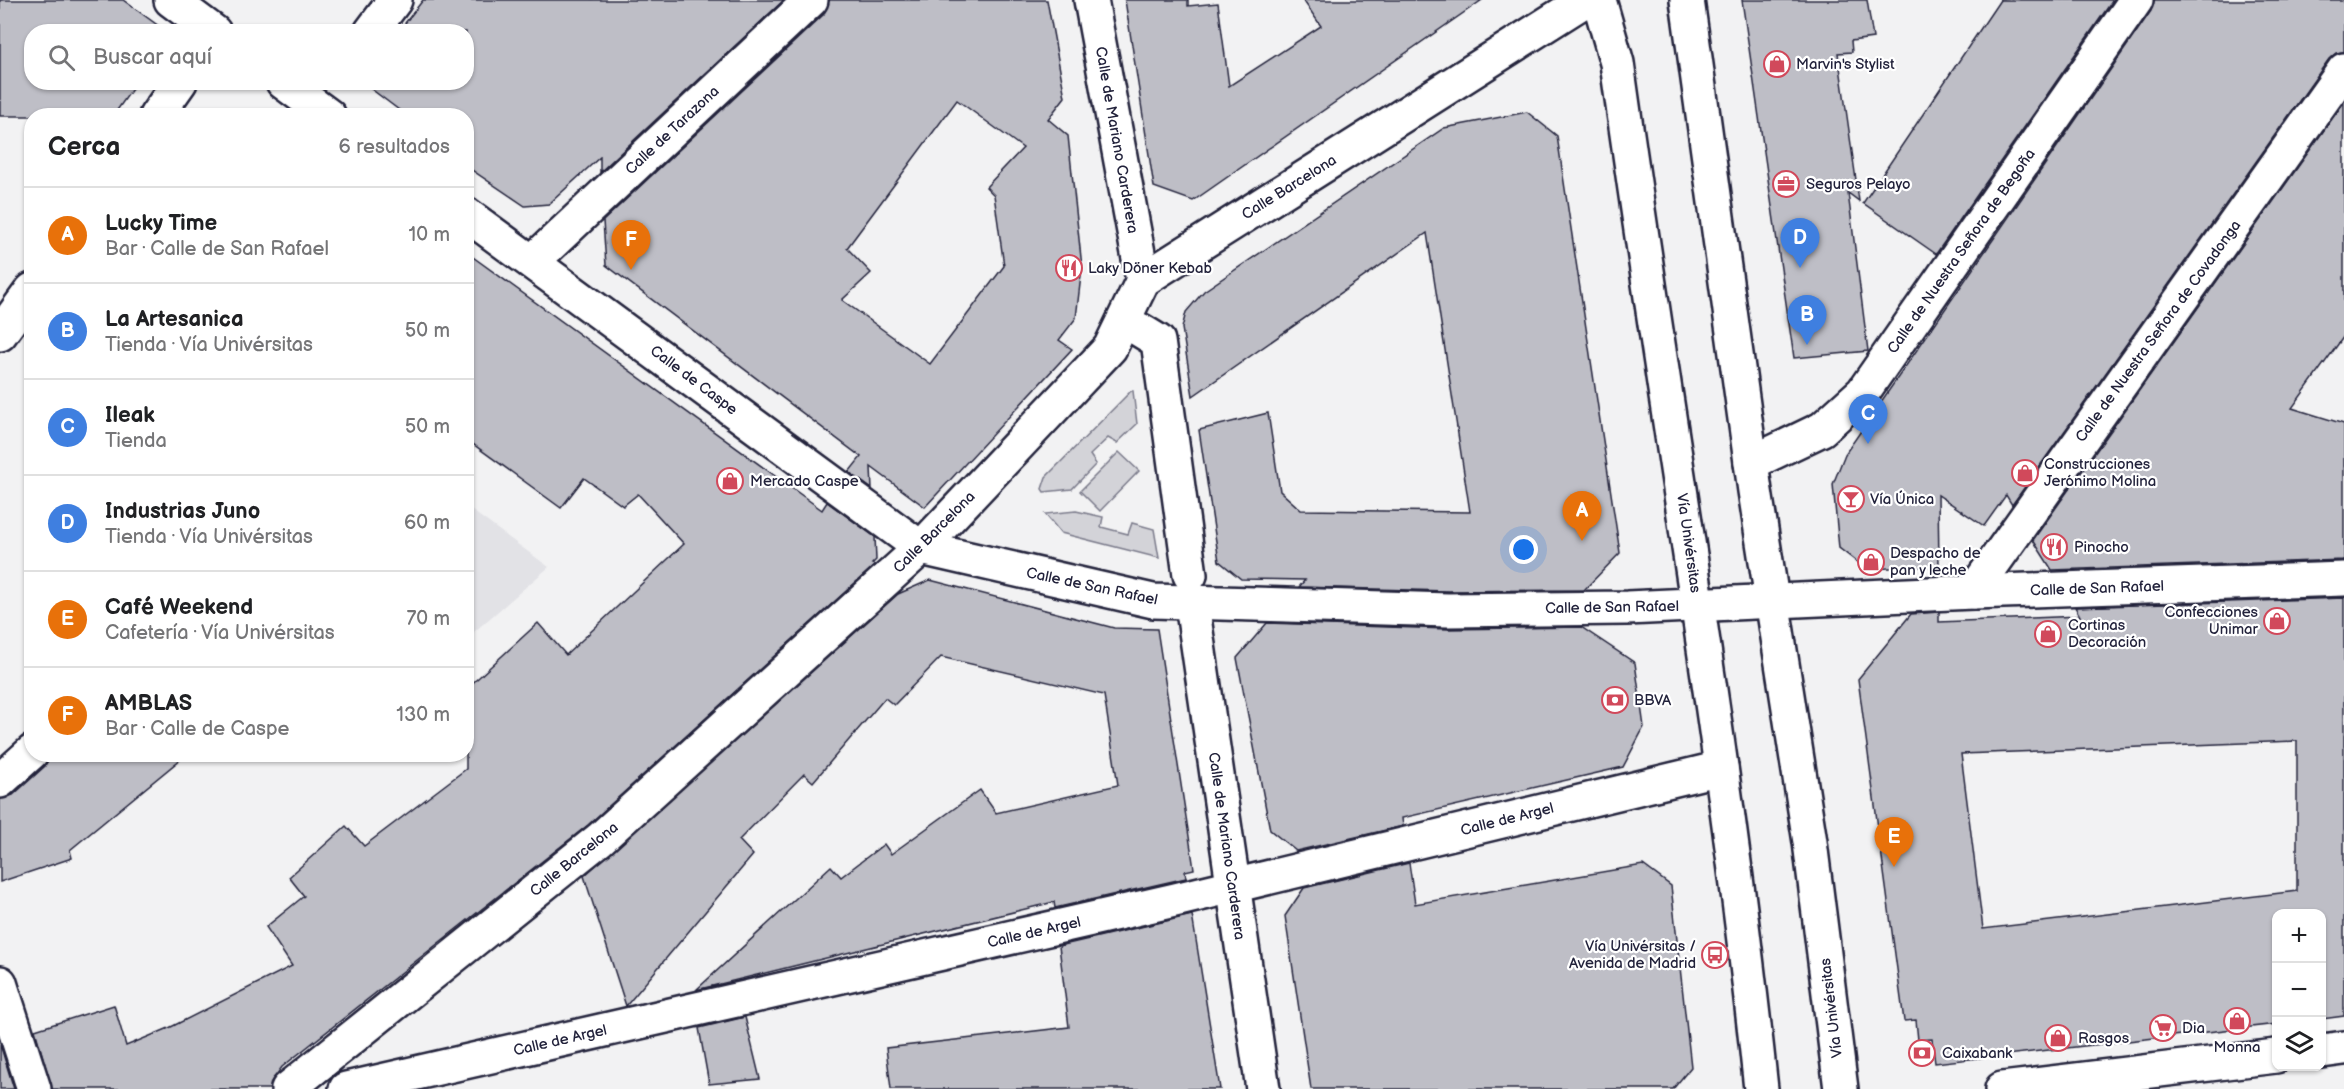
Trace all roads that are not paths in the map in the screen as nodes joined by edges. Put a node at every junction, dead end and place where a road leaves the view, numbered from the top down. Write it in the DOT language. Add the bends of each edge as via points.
graph roads {
  1 [pos="171,0"];
  2 [pos="395,0"];
  3 [pos="811,0"];
  4 [pos="1091,0"];
  5 [pos="1585,0"];
  6 [pos="1599,0"];
  7 [pos="1687,0"];
  8 [pos="2136,0"];
  9 [pos="203,24"];
  10 [pos="376,24"];
  11 [pos="2344,70"];
  12 [pos="174,90"];
  13 [pos="297,90"];
  14 [pos="321,103"];
  15 [pos="162,108"];
  16 [pos="474,220"];
  17 [pos="533,261"];
  18 [pos="1143,280"];
  19 [pos="24,301"];
  20 [pos="1140,330"];
  21 [pos="0,334"];
  22 [pos="1751,463"];
  23 [pos="921,548"];
  24 [pos="2344,579"];
  25 [pos="1191,589"];
  26 [pos="1973,592"];
  27 [pos="1774,601"];
  28 [pos="1698,605"];
  29 [pos="24,759"];
  30 [pos="1721,768"];
  31 [pos="0,781"];
  32 [pos="1232,886"];
  33 [pos="0,983"];
  34 [pos="2344,1048"];
  35 [pos="2326,1050"];
  36 [pos="2272,1057"];
  37 [pos="34,1089"];
  38 [pos="288,1089"];
  39 [pos="346,1089"];
  40 [pos="1263,1089"];
  41 [pos="1761,1089"];
  42 [pos="1841,1089"];
  43 [pos="2002,1089"];
  1 -- 9 [label="street"];
  2 -- 10 [label="street"];
  3 -- 17 [label="street, Calle de Tarazona"];
  4 -- 18 [label="street, Calle de Mariano Carderera"];
  5 -- 18 [label="street, Calle Barcelona"];
  6 -- 28 [label="street, Vía Univérsitas" via="1617,63"];
  7 -- 22 [label="street, Vía Univérsitas"];
  8 -- 22 [label="street, Calle de Nuestra Señora de Begoña" via="1863,392 1822,429"];
  11 -- 26 [label="street, Calle de Nuestra Señora de Covadonga"];
  12 -- 15 [label="street"];
  13 -- 14 [label="street"];
  16 -- 17 [label="street, Calle de Caspe"];
  17 -- 23 [label="street, Calle de Caspe"];
  18 -- 23 [label="street, Calle Barcelona" via="1110,348"];
  19 -- 21 [label="street"];
  20 -- 25 [label="street, Calle de Mariano Carderera" via="1158,341"];
  22 -- 27 [label="street, Vía Univérsitas"];
  23 -- 25 [label="street, Calle de San Rafael" via="1153,601"];
  23 -- 38 [label="street, Calle Barcelona" via="600,839"];
  24 -- 26 [label="street, Calle de San Rafael"];
  25 -- 28 [label="street, Calle de San Rafael" via="1448,610"];
  25 -- 32 [label="street, Calle de Mariano Carderera"];
  26 -- 27 [label="street, Calle de San Rafael"];
  27 -- 28 [label="street, Calle de San Rafael"];
  27 -- 42 [label="street, Vía Univérsitas"];
  28 -- 30 [label="street, Vía Univérsitas"];
  29 -- 31 [label="street"];
  30 -- 32 [label="street, Calle de Argel"];
  30 -- 41 [label="street, Vía Univérsitas"];
  32 -- 39 [label="street, Calle de Argel"];
  32 -- 40 [label="street, Calle de Mariano Carderera"];
  33 -- 37 [label="street"];
  34 -- 35 [label="street"];
  36 -- 43 [label="street"];
}
